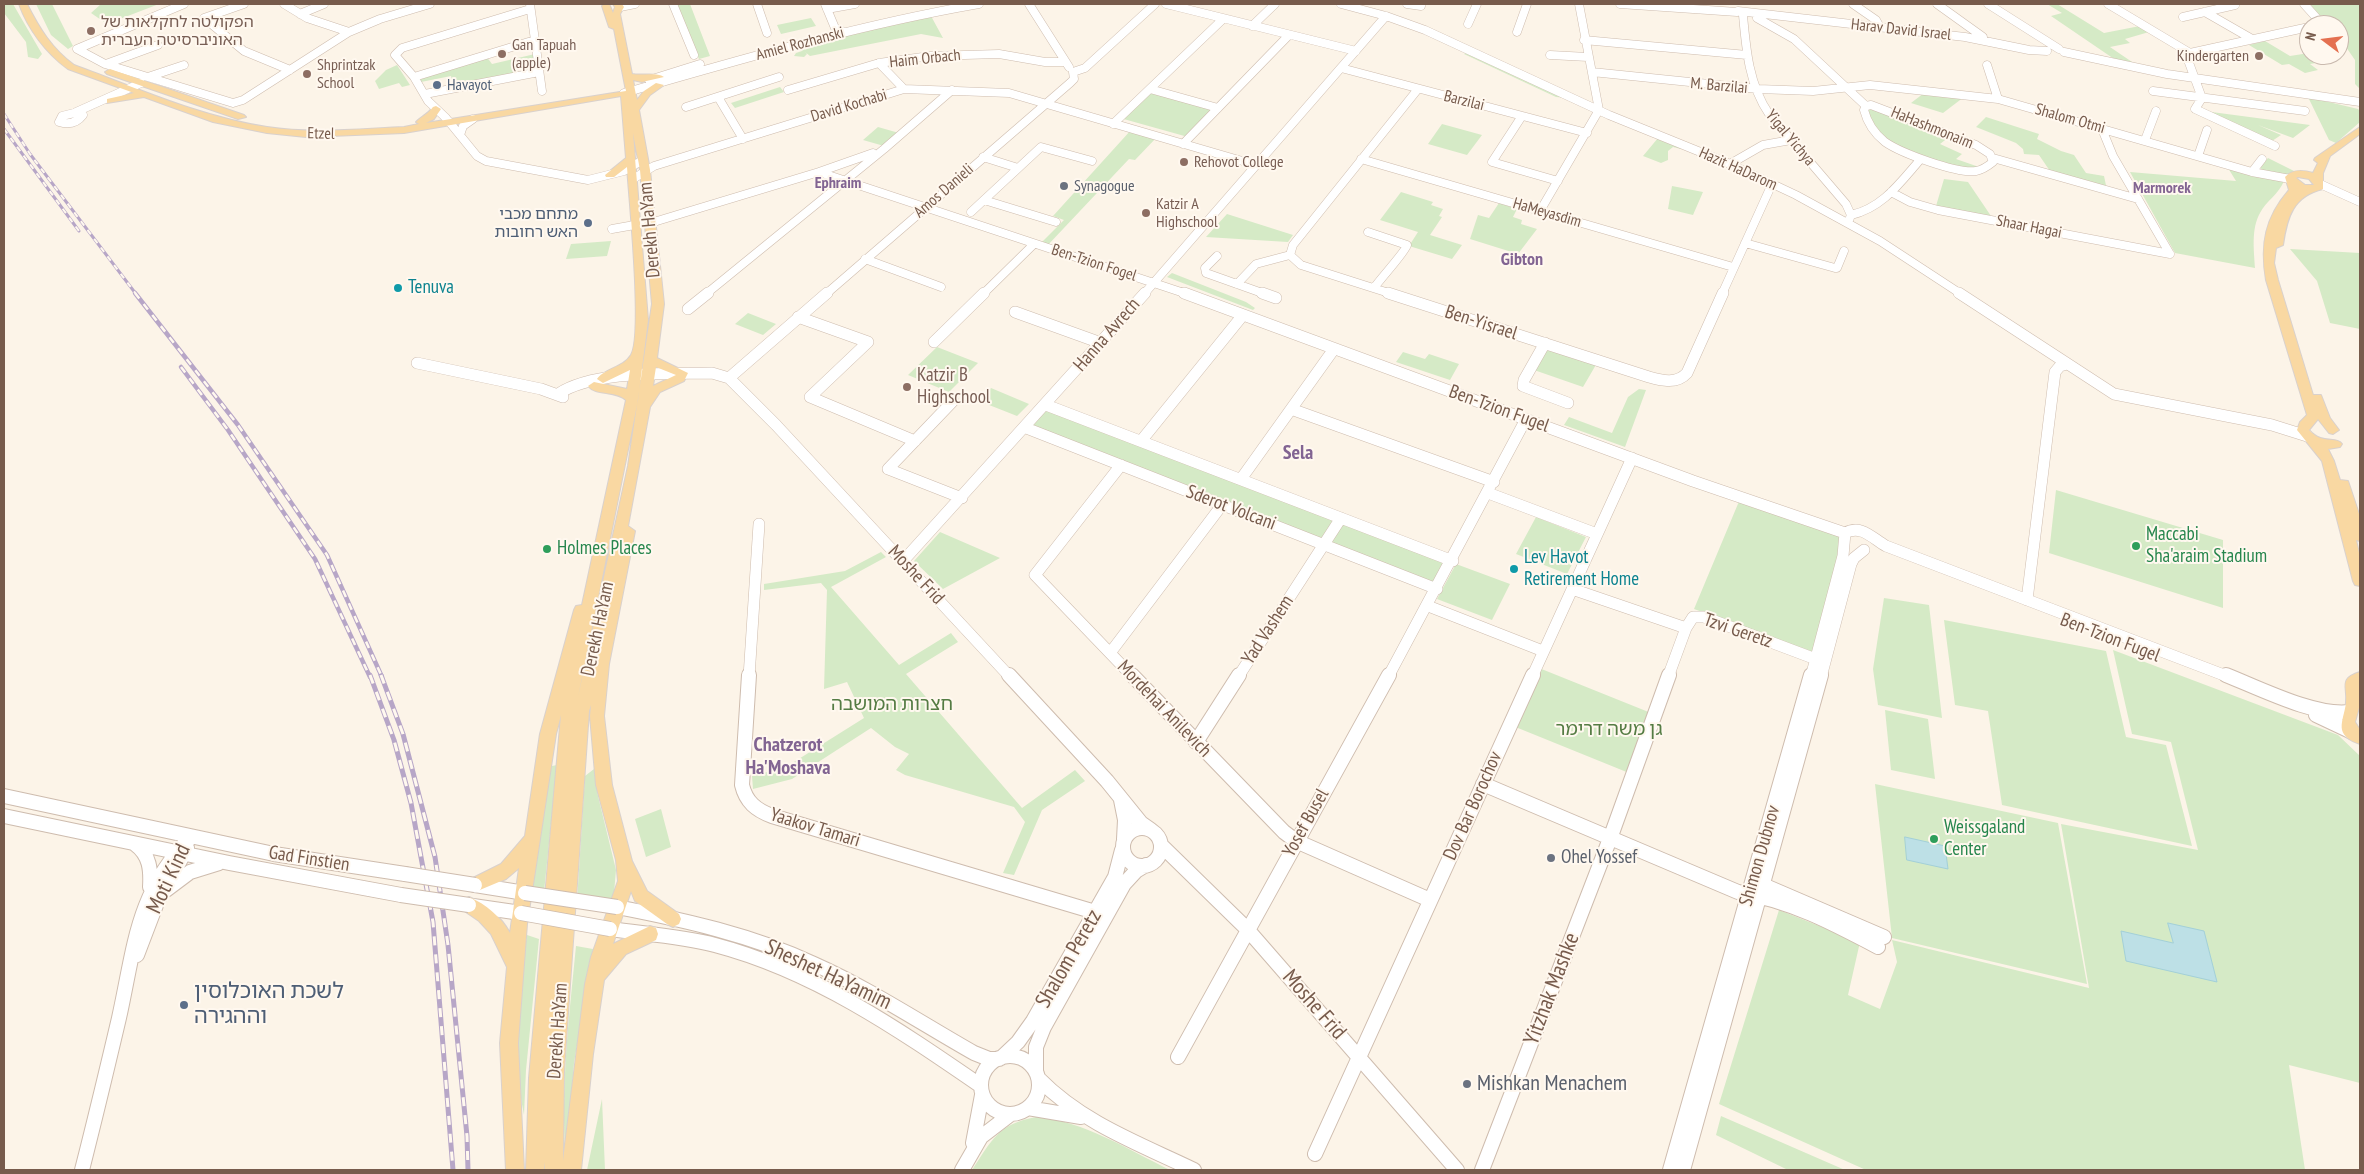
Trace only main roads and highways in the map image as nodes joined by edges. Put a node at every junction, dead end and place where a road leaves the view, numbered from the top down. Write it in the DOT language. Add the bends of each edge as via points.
graph roads {
  1 [pos="23,4"];
  2 [pos="618,6"];
  3 [pos="607,7"];
  4 [pos="41,33"];
  5 [pos="116,84"];
  6 [pos="628,87"];
  7 [pos="145,95"];
  8 [pos="602,98"];
  9 [pos="631,106"];
  10 [pos="436,109"];
  11 [pos="448,121"];
  12 [pos="422,122"];
  13 [pos="2360,130"];
  14 [pos="2326,155"];
  15 [pos="632,172"];
  16 [pos="2293,177"];
  17 [pos="2317,186"];
  18 [pos="638,353"];
  19 [pos="652,360"];
  20 [pos="648,378"];
  21 [pos="634,379"];
  22 [pos="599,383"];
  23 [pos="638,403"];
  24 [pos="2333,430"];
  25 [pos="2307,431"];
  26 [pos="2336,444"];
  27 [pos="634,466"];
  28 [pos="2360,536"];
  29 [pos="601,550"];
  30 [pos="2360,581"];
  31 [pos="2360,678"];
  32 [pos="2356,735"];
  33 [pos="532,833"];
  34 [pos="624,860"];
  35 [pos="475,885"];
  36 [pos="469,905"];
  37 [pos="673,919"];
  38 [pos="650,934"];
  39 [pos="514,973"];
  40 [pos="594,984"];
  41 [pos="515,1170"];
  42 [pos="535,1170"];
  43 [pos="554,1170"];
  44 [pos="572,1170"];
  1 -- 4 [label="main road, Etzel"];
  2 -- 3 [label="main road"];
  2 -- 6 [label="main road" via="616,14"];
  3 -- 6 [label="main road"];
  4 -- 5 [label="main road, Etzel" via="60,61"];
  4 -- 12 [label="main road, Etzel" via="76,60 144,80 228,113 284,125 363,127"];
  5 -- 7 [label="main road, Etzel"];
  5 -- 7 [label="main road" via="109,99"];
  6 -- 8 [label="main road, Etzel"];
  6 -- 9 [label="main road, Derekh HaYam"];
  6 -- 9 [label="main road" via="642,79 659,81"];
  6 -- 11 [label="main road, Etzel"];
  7 -- 11 [label="main road, Etzel" via="214,119 290,133 380,133"];
  8 -- 9 [label="main road"];
  8 -- 11 [label="main road, Etzel"];
  9 -- 15 [label="main road, Derekh HaYam"];
  9 -- 19 [label="main road, Derekh HaYam" via="644,162 658,304"];
  10 -- 12 [label="main road"];
  11 -- 12 [label="main road, Etzel"];
  13 -- 14 [label="main road"];
  14 -- 16 [label="main road" via="2308,172"];
  14 -- 17 [label="main road" via="2318,173"];
  15 -- 15 [label="main road" via="624,176 610,175"];
  15 -- 18 [label="main road, Derekh HaYam" via="643,307"];
  16 -- 17 [label="main road" via="2301,186"];
  16 -- 25 [label="main road" via="2294,190 2280,207 2272,224 2269,262 2312,409 2313,418"];
  17 -- 24 [label="main road" via="2298,196 2284,221 2278,244 2278,269 2324,420"];
  18 -- 21 [label="main road, Derekh HaYam"];
  18 -- 22 [label="main road" via="627,367"];
  19 -- 20 [label="main road, Derekh HaYam"];
  19 -- 23 [label="main road" via="681,375"];
  20 -- 23 [label="main road, Derekh HaYam"];
  21 -- 23 [label="main road, Derekh HaYam"];
  22 -- 23 [label="main road"];
  23 -- 27 [label="main road, Derekh HaYam"];
  23 -- 29 [label="main road, Derekh HaYam"];
  24 -- 25 [label="main road" via="2323,425"];
  24 -- 26 [label="main road" via="2339,438"];
  25 -- 26 [label="main road" via="2324,445"];
  25 -- 30 [label="main road" via="2328,461"];
  26 -- 28 [label="main road" via="2334,456"];
  27 -- 34 [label="main road" via="626,547 598,693 602,772"];
  27 -- 43 [label="main road, Derekh HaYam" via="582,711 555,1070"];
  29 -- 33 [label="main road" via="572,636 552,713"];
  29 -- 42 [label="main road, Derekh HaYam" via="567,723 539,1070"];
  31 -- 32 [label="main road" via="2352,683 2353,700 2347,722"];
  33 -- 35 [label="main road" via="512,866"];
  33 -- 39 [label="main road"];
  34 -- 37 [label="main road" via="641,896"];
  34 -- 40 [label="main road" via="625,889"];
  36 -- 39 [label="main road" via="499,929 509,948"];
  38 -- 40 [label="main road" via="620,948 606,963"];
  39 -- 41 [label="main road" via="509,1066"];
  40 -- 44 [label="main road"];
}
